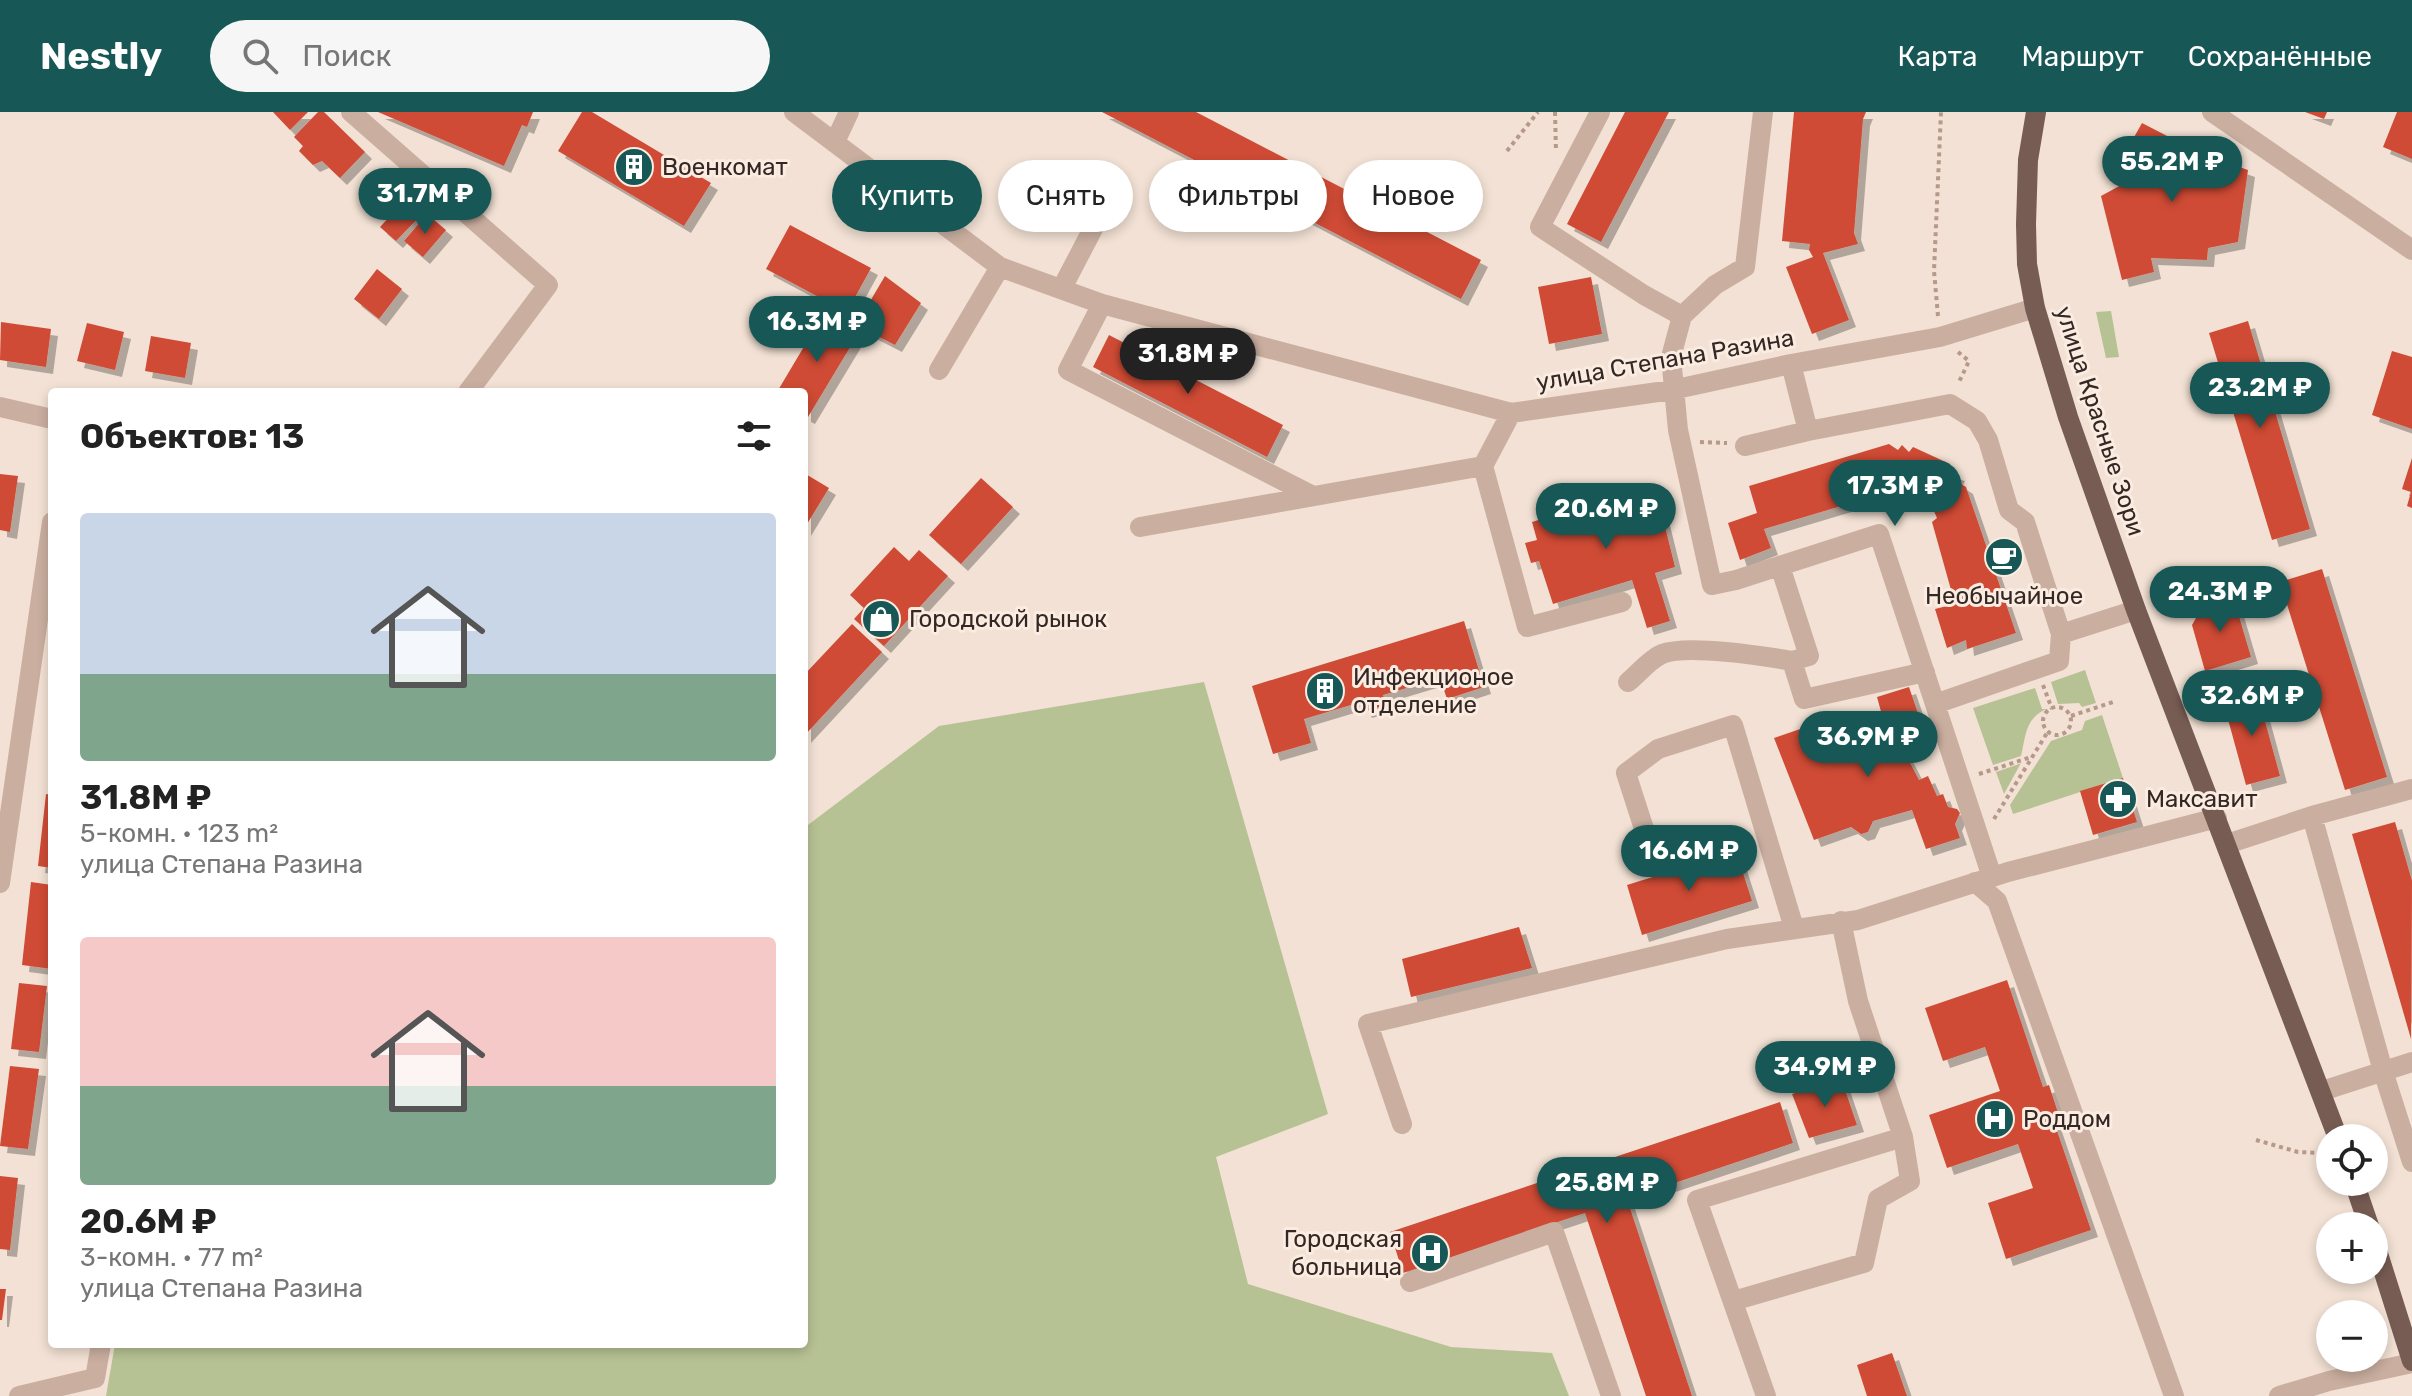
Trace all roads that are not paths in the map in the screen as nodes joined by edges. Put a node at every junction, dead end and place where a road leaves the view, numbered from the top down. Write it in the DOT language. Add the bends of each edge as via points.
graph roads {
  1 [pos="351,112"];
  2 [pos="794,112"];
  3 [pos="849,112"];
  4 [pos="1600,112"];
  5 [pos="1763,112"];
  6 [pos="2036,112"];
  7 [pos="2217,113"];
  8 [pos="835,142"];
  9 [pos="1091,232"];
  10 [pos="2412,250"];
  11 [pos="1000,267"];
  12 [pos="1062,288"];
  13 [pos="1102,304"];
  14 [pos="2035,308"];
  15 [pos="1682,316"];
  16 [pos="1791,364"];
  17 [pos="939,370"];
  18 [pos="471,388"];
  19 [pos="1672,390"];
  20 [pos="0,407"];
  21 [pos="1511,413"];
  22 [pos="48,418"];
  23 [pos="1808,431"];
  24 [pos="1745,446"];
  25 [pos="1483,466"];
  26 [pos="1311,495"];
  27 [pos="1140,527"];
  28 [pos="48,550"];
  29 [pos="1780,566"];
  30 [pos="1622,602"];
  31 [pos="2136,610"];
  32 [pos="2061,634"];
  33 [pos="1792,661"];
  34 [pos="1925,672"];
  35 [pos="1628,682"];
  36 [pos="1935,704"];
  37 [pos="2412,789"];
  38 [pos="2312,816"];
  39 [pos="2217,818"];
  40 [pos="2227,844"];
  41 [pos="1655,863"];
  42 [pos="1984,879"];
  43 [pos="0,883"];
  44 [pos="1841,921"];
  45 [pos="1794,928"];
  46 [pos="2412,1062"];
  47 [pos="2383,1071"];
  48 [pos="2322,1091"];
  49 [pos="1402,1124"];
  50 [pos="2328,1124"];
  51 [pos="1903,1137"];
  52 [pos="2412,1162"];
  53 [pos="1410,1282"];
  54 [pos="2388,1284"];
  55 [pos="1733,1301"];
  56 [pos="100,1348"];
  57 [pos="2412,1362"];
  58 [pos="19,1396"];
  59 [pos="1611,1396"];
  60 [pos="1766,1396"];
  61 [pos="2174,1396"];
  62 [pos="2279,1396"];
  1 -- 18 [label="street" via="548,285"];
  2 -- 8 [label="street, улица Степана Разина"];
  3 -- 8 [label="street"];
  4 -- 15 [label="street" via="1540,227"];
  5 -- 15 [label="street" via="1745,267 1715,285"];
  6 -- 14 [label="main road, улица Красные Зори" via="2026,224"];
  7 -- 10 [label="street"];
  8 -- 11 [label="street, улица Степана Разина"];
  9 -- 12 [label="street"];
  11 -- 12 [label="street, улица Степана Разина"];
  11 -- 17 [label="street"];
  12 -- 13 [label="street, улица Степана Разина"];
  13 -- 21 [label="street, улица Степана Разина"];
  13 -- 26 [label="street" via="1068,370"];
  14 -- 16 [label="street, улица Степана Разина" via="1940,337"];
  14 -- 31 [label="main road, улица Красные Зори"];
  15 -- 19 [label="street" via="1671,357"];
  16 -- 19 [label="street, улица Степана Разина"];
  16 -- 23 [label="street"];
  19 -- 21 [label="street, улица Степана Разина"];
  19 -- 29 [label="street" via="1712,585"];
  20 -- 22 [label="street"];
  21 -- 25 [label="street"];
  23 -- 24 [label="street"];
  23 -- 32 [label="street" via="1950,404 1977,421 2009,510 2025,522"];
  25 -- 26 [label="street"];
  25 -- 30 [label="street" via="1527,627"];
  26 -- 27 [label="street"];
  28 -- 43 [label="street"];
  29 -- 33 [label="street" via="1809,656"];
  29 -- 34 [label="street" via="1879,534"];
  31 -- 32 [label="street"];
  31 -- 39 [label="main road, улица Красные Зори"];
  32 -- 36 [label="street" via="2059,661"];
  33 -- 34 [label="street" via="1804,699"];
  33 -- 35 [label="street" via="1749,653 1661,654"];
  34 -- 36 [label="street"];
  36 -- 42 [label="street" via="1980,841"];
  37 -- 38 [label="street"];
  38 -- 40 [label="street"];
  38 -- 47 [label="street"];
  39 -- 40 [label="main road, улица Красные Зори"];
  39 -- 42 [label="street"];
  40 -- 48 [label="main road, улица Красные Зори"];
  41 -- 45 [label="street" via="1626,773 1658,749 1733,725"];
  42 -- 44 [label="street"];
  42 -- 61 [label="street" via="1997,901"];
  44 -- 45 [label="street"];
  44 -- 51 [label="street" via="1858,1001"];
  45 -- 49 [label="street" via="1368,1024"];
  46 -- 47 [label="street"];
  47 -- 48 [label="street"];
  47 -- 52 [label="street"];
  48 -- 50 [label="main road, улица Красные Зори"];
  51 -- 55 [label="street" via="1910,1181 1878,1199 1864,1263"];
  51 -- 55 [label="street" via="1697,1200"];
  53 -- 59 [label="street" via="1554,1232"];
  54 -- 57 [label="main road"];
  55 -- 60 [label="street"];
  56 -- 58 [label="street" via="95,1378"];
  57 -- 62 [label="street"];
}
